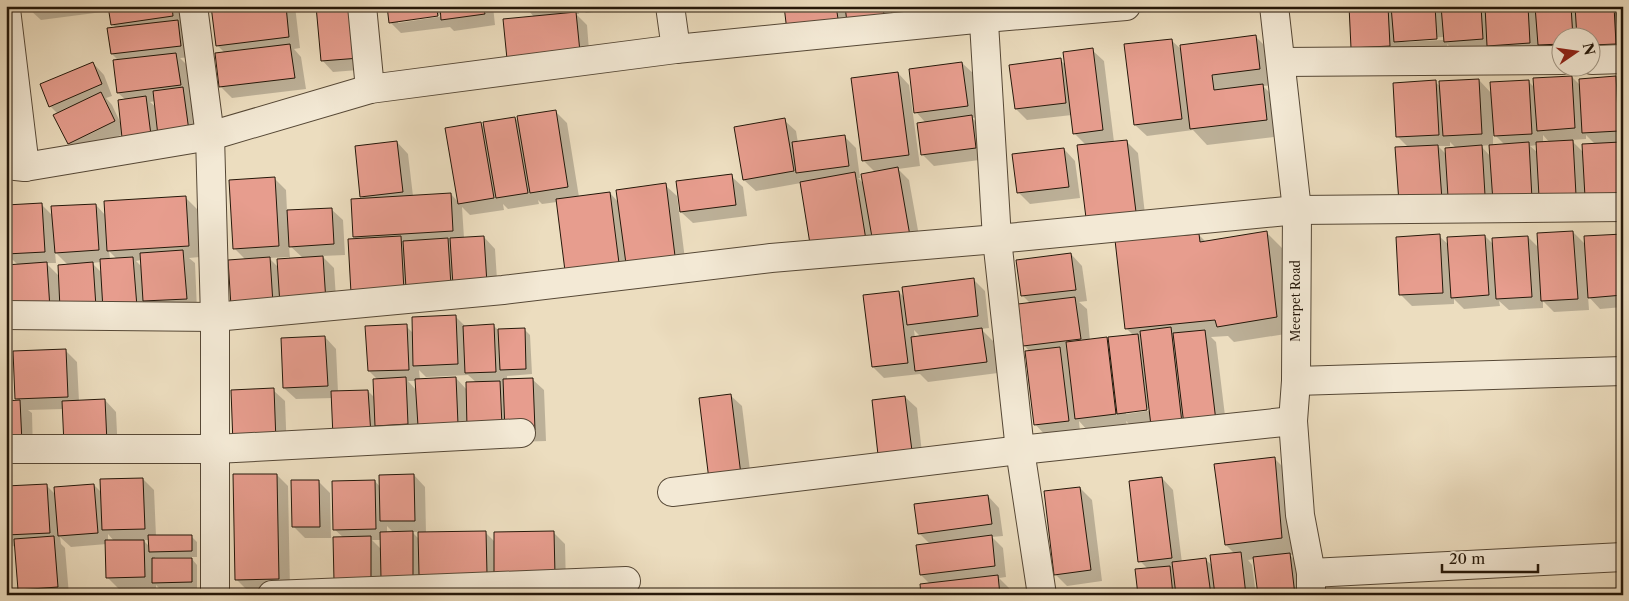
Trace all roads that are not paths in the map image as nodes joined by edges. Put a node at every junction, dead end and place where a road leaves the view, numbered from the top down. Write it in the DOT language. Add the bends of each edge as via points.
graph roads {
  1 [pos="193,6"];
  2 [pos="362,6"];
  3 [pos="670,6"];
  4 [pos="1126,6"];
  5 [pos="1274,6"];
  6 [pos="6,8"];
  7 [pos="984,12"];
  8 [pos="676,49"];
  9 [pos="1623,59"];
  10 [pos="1552,60"];
  11 [pos="1602,60"];
  12 [pos="1281,62"];
  13 [pos="370,89"];
  14 [pos="210,136"];
  15 [pos="16,166"];
  16 [pos="1623,207"];
  17 [pos="1297,210"];
  18 [pos="997,239"];
  19 [pos="6,315"];
  20 [pos="215,317"];
  21 [pos="1623,370"];
  22 [pos="1296,382"];
  23 [pos="1293,421"];
  24 [pos="521,433"];
  25 [pos="6,449"];
  26 [pos="215,449"];
  27 [pos="1020,450"];
  28 [pos="672,492"];
  29 [pos="1623,557"];
  30 [pos="626,581"];
  31 [pos="1311,584"];
  32 [pos="215,595"];
  33 [pos="272,595"];
  34 [pos="1042,595"];
  1 -- 14 [label="street"];
  2 -- 13 [label="street"];
  3 -- 8 [label="street"];
  4 -- 7 [label="street"];
  5 -- 12 [label="street, Meerpet Road"];
  6 -- 15 [label="street"];
  7 -- 8 [label="street"];
  7 -- 18 [label="street"];
  8 -- 13 [label="street"];
  9 -- 11 [label="street"];
  10 -- 12 [label="street"];
  12 -- 17 [label="street, Meerpet Road"];
  13 -- 14 [label="street"];
  14 -- 15 [label="street"];
  14 -- 20 [label="street"];
  16 -- 17 [label="street"];
  17 -- 18 [label="street"];
  17 -- 22 [label="street, Meerpet Road"];
  18 -- 20 [label="street" via="771,258 502,290"];
  18 -- 27 [label="street"];
  19 -- 20 [label="street"];
  20 -- 26 [label="street"];
  21 -- 22 [label="street"];
  22 -- 23 [label="street, Meerpet Road"];
  23 -- 27 [label="street"];
  23 -- 31 [label="street, Meerpet Road" via="1300,516"];
  24 -- 26 [label="street"];
  25 -- 26 [label="street"];
  26 -- 32 [label="street"];
  27 -- 28 [label="street"];
  27 -- 34 [label="street"];
  29 -- 31 [label="street"];
  30 -- 33 [label="street"];
}
